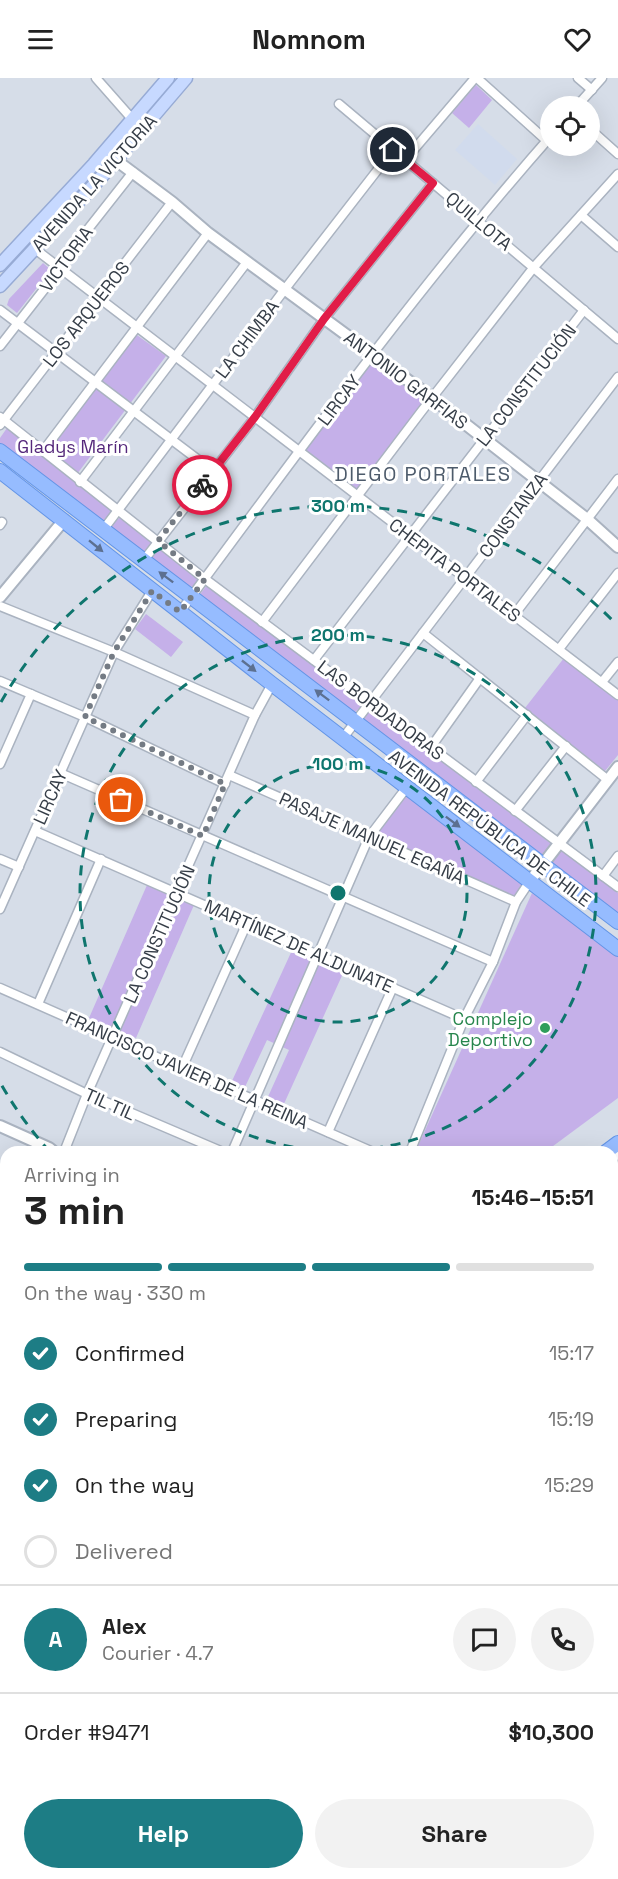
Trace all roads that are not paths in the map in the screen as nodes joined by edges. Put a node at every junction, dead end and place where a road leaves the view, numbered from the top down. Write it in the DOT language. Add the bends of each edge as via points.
graph roads {
  1 [pos="96,78"];
  2 [pos="168,78"];
  3 [pos="186,78"];
  4 [pos="476,78"];
  5 [pos="578,78"];
  6 [pos="602,78"];
  7 [pos="592,90"];
  8 [pos="586,96"];
  9 [pos="339,104"];
  10 [pos="133,120"];
  11 [pos="540,131"];
  12 [pos="600,138"];
  13 [pos="393,150"];
  14 [pos="540,150"];
  15 [pos="105,152"];
  16 [pos="618,154"];
  17 [pos="116,160"];
  18 [pos="405,160"];
  19 [pos="133,172"];
  20 [pos="618,174"];
  21 [pos="433,183"];
  22 [pos="172,202"];
  23 [pos="581,215"];
  24 [pos="479,222"];
  25 [pos="208,233"];
  26 [pos="618,247"];
  27 [pos="35,249"];
  28 [pos="247,262"];
  29 [pos="0,265"];
  30 [pos="59,266"];
  31 [pos="534,267"];
  32 [pos="0,286"];
  33 [pos="285,289"];
  34 [pos="99,297"];
  35 [pos="0,310"];
  36 [pos="584,310"];
  37 [pos="324,319"];
  38 [pos="18,324"];
  39 [pos="137,327"];
  40 [pos="618,339"];
  41 [pos="0,346"];
  42 [pos="56,353"];
  43 [pos="373,354"];
  44 [pos="176,356"];
  45 [pos="618,377"];
  46 [pos="95,382"];
  47 [pos="212,384"];
  48 [pos="432,398"];
  49 [pos="133,411"];
  50 [pos="255,417"];
  51 [pos="1,421"];
  52 [pos="484,439"];
  53 [pos="171,440"];
  54 [pos="0,451"];
  55 [pos="43,451"];
  56 [pos="300,451"];
  57 [pos="0,471"];
  58 [pos="213,471"];
  59 [pos="618,479"];
  60 [pos="538,480"];
  61 [pos="81,482"];
  62 [pos="359,496"];
  63 [pos="118,510"];
  64 [pos="587,519"];
  65 [pos="64,520"];
  66 [pos="102,530"];
  67 [pos="410,536"];
  68 [pos="158,541"];
  69 [pos="618,547"];
  70 [pos="144,560"];
  71 [pos="618,573"];
  72 [pos="465,578"];
  73 [pos="205,579"];
  74 [pos="152,591"];
  75 [pos="0,597"];
  76 [pos="191,597"];
  77 [pos="0,606"];
  78 [pos="180,612"];
  79 [pos="514,615"];
  80 [pos="262,622"];
  81 [pos="423,633"];
  82 [pos="559,649"];
  83 [pos="114,652"];
  84 [pos="314,660"];
  85 [pos="618,662"];
  86 [pos="480,678"];
  87 [pos="0,681"];
  88 [pos="602,682"];
  89 [pos="272,684"];
  90 [pos="31,694"];
  91 [pos="618,695"];
  92 [pos="370,702"];
  93 [pos="255,715"];
  94 [pos="527,715"];
  95 [pos="85,717"];
  96 [pos="355,720"];
  97 [pos="343,738"];
  98 [pos="566,746"];
  99 [pos="430,747"];
  100 [pos="0,764"];
  101 [pos="618,767"];
  102 [pos="60,774"];
  103 [pos="229,775"];
  104 [pos="608,780"];
  105 [pos="476,782"];
  106 [pos="225,784"];
  107 [pos="406,787"];
  108 [pos="514,811"];
  109 [pos="35,831"];
  110 [pos="203,836"];
  111 [pos="369,837"];
  112 [pos="559,844"];
  113 [pos="618,856"];
  114 [pos="0,859"];
  115 [pos="101,859"];
  116 [pos="542,863"];
  117 [pos="19,867"];
  118 [pos="603,876"];
  119 [pos="530,881"];
  120 [pos="618,887"];
  121 [pos="178,893"];
  122 [pos="343,897"];
  123 [pos="516,902"];
  124 [pos="0,909"];
  125 [pos="618,922"];
  126 [pos="247,923"];
  127 [pos="618,949"];
  128 [pos="318,954"];
  129 [pos="493,962"];
  130 [pos="393,987"];
  131 [pos="0,988"];
  132 [pos="38,1004"];
  133 [pos="465,1019"];
  134 [pos="113,1037"];
  135 [pos="0,1052"];
  136 [pos="182,1068"];
  137 [pos="87,1094"];
  138 [pos="254,1100"];
  139 [pos="0,1126"];
  140 [pos="328,1132"];
  141 [pos="45,1146"];
  142 [pos="67,1146"];
  143 [pos="209,1146"];
  144 [pos="235,1146"];
  145 [pos="360,1146"];
  146 [pos="412,1146"];
  1 -- 10 [label="street"];
  2 -- 10 [label="main road, AVENIDA LA VICTORIA"];
  3 -- 17 [label="main road, AVENIDA LA VICTORIA"];
  4 -- 11 [label="street"];
  4 -- 18 [label="street"];
  5 -- 7 [label="street"];
  6 -- 7 [label="street"];
  7 -- 8 [label="street"];
  9 -- 13 [label="street, QUILLOTA"];
  10 -- 15 [label="main road, AVENIDA LA VICTORIA"];
  12 -- 16 [label="street"];
  13 -- 18 [label="street, QUILLOTA"];
  13 -- 33 [label="street, LA CHIMBA"];
  14 -- 24 [label="street, LIRCAY"];
  15 -- 17 [label="street, ANTONIO GARFIAS"];
  15 -- 29 [label="main road, AVENIDA LA VICTORIA"];
  17 -- 19 [label="street, ANTONIO GARFIAS"];
  17 -- 27 [label="main road, AVENIDA LA VICTORIA"];
  18 -- 21 [label="street, QUILLOTA"];
  19 -- 22 [label="street, ANTONIO GARFIAS"];
  19 -- 30 [label="street, VICTORIA"];
  20 -- 23 [label="street"];
  21 -- 24 [label="street, QUILLOTA"];
  21 -- 37 [label="street"];
  22 -- 25 [label="street, ANTONIO GARFIAS"];
  22 -- 34 [label="street, LOS ARQUEROS"];
  23 -- 26 [label="street"];
  23 -- 31 [label="street"];
  24 -- 31 [label="street, QUILLOTA"];
  24 -- 43 [label="street, LIRCAY"];
  25 -- 28 [label="street, ANTONIO GARFIAS"];
  25 -- 39 [label="street"];
  27 -- 30 [label="street, CHEPITA PORTALES"];
  27 -- 32 [label="main road, AVENIDA LA VICTORIA"];
  28 -- 33 [label="street, ANTONIO GARFIAS"];
  28 -- 44 [label="street"];
  30 -- 34 [label="street, CHEPITA PORTALES"];
  30 -- 38 [label="street, VICTORIA"];
  31 -- 36 [label="street, QUILLOTA"];
  31 -- 48 [label="street"];
  33 -- 37 [label="street, ANTONIO GARFIAS"];
  33 -- 47 [label="street, LA CHIMBA"];
  34 -- 39 [label="street, CHEPITA PORTALES"];
  34 -- 42 [label="street, LOS ARQUEROS"];
  35 -- 38 [label="street"];
  36 -- 40 [label="street, QUILLOTA"];
  36 -- 52 [label="street, LA CONSTITUCIÓN"];
  37 -- 43 [label="street, ANTONIO GARFIAS"];
  37 -- 50 [label="street"];
  38 -- 41 [label="street, VICTORIA"];
  38 -- 42 [label="street"];
  39 -- 44 [label="street, CHEPITA PORTALES"];
  39 -- 46 [label="street"];
  42 -- 46 [label="street"];
  42 -- 51 [label="street, LOS ARQUEROS"];
  43 -- 48 [label="street, ANTONIO GARFIAS"];
  43 -- 56 [label="street, LIRCAY"];
  44 -- 47 [label="street, CHEPITA PORTALES"];
  44 -- 49 [label="street"];
  45 -- 60 [label="street, CONSTANZA"];
  46 -- 49 [label="street"];
  46 -- 55 [label="street"];
  47 -- 50 [label="street, CHEPITA PORTALES"];
  47 -- 53 [label="street, LA CHIMBA"];
  48 -- 52 [label="street, ANTONIO GARFIAS"];
  48 -- 62 [label="street"];
  49 -- 53 [label="street"];
  49 -- 61 [label="street"];
  50 -- 56 [label="street, CHEPITA PORTALES"];
  50 -- 58 [label="street"];
  51 -- 55 [label="street, LAS BORDADORAS"];
  52 -- 60 [label="street, ANTONIO GARFIAS"];
  52 -- 67 [label="street, LA CONSTITUCIÓN"];
  53 -- 58 [label="street"];
  53 -- 63 [label="street, LA CHIMBA"];
  54 -- 66 [label="main road, AVENIDA REPÚBLICA DE CHILE"];
  55 -- 61 [label="street, LAS BORDADORAS"];
  56 -- 62 [label="street, CHEPITA PORTALES"];
  56 -- 73 [label="street, LIRCAY"];
  57 -- 65 [label="main road, AVENIDA REPÚBLICA DE CHILE"];
  58 -- 68 [label="street"];
  59 -- 64 [label="street"];
  60 -- 64 [label="street, ANTONIO GARFIAS"];
  60 -- 72 [label="street, CONSTANZA"];
  61 -- 63 [label="street, LAS BORDADORAS"];
  62 -- 67 [label="street, CHEPITA PORTALES"];
  62 -- 80 [label="street"];
  63 -- 66 [label="street, LA CHIMBA"];
  63 -- 68 [label="street, LAS BORDADORAS"];
  64 -- 69 [label="street, ANTONIO GARFIAS"];
  64 -- 79 [label="street"];
  65 -- 74 [label="main road, AVENIDA REPÚBLICA DE CHILE, one-way"];
  65 -- 75 [label="street"];
  66 -- 70 [label="main road, AVENIDA REPÚBLICA DE CHILE"];
  67 -- 72 [label="street, CHEPITA PORTALES"];
  67 -- 84 [label="street, LA CONSTITUCIÓN"];
  68 -- 70 [label="street"];
  68 -- 73 [label="street, LAS BORDADORAS"];
  76 -- 70 [label="main road, AVENIDA REPÚBLICA DE CHILE, one-way"];
  71 -- 82 [label="street"];
  72 -- 79 [label="street, CHEPITA PORTALES"];
  72 -- 81 [label="street, CONSTANZA"];
  73 -- 76 [label="street, LIRCAY"];
  73 -- 80 [label="street, LAS BORDADORAS"];
  74 -- 78 [label="main road, AVENIDA REPÚBLICA DE CHILE"];
  74 -- 83 [label="street, LIRCAY"];
  76 -- 78 [label="street, LIRCAY"];
  96 -- 76 [label="main road, AVENIDA REPÚBLICA DE CHILE, one-way"];
  77 -- 83 [label="street"];
  78 -- 89 [label="main road, AVENIDA REPÚBLICA DE CHILE, one-way"];
  79 -- 82 [label="street, CHEPITA PORTALES"];
  80 -- 84 [label="street, LAS BORDADORAS"];
  81 -- 86 [label="street"];
  81 -- 92 [label="street, CONSTANZA"];
  82 -- 88 [label="street, CHEPITA PORTALES"];
  83 -- 93 [label="street"];
  83 -- 95 [label="street, LIRCAY"];
  84 -- 92 [label="street, LAS BORDADORAS"];
  85 -- 88 [label="street"];
  86 -- 94 [label="street"];
  86 -- 99 [label="street"];
  87 -- 90 [label="street"];
  88 -- 91 [label="street, CHEPITA PORTALES"];
  89 -- 93 [label="street, LA CONSTITUCIÓN"];
  89 -- 97 [label="main road, AVENIDA REPÚBLICA DE CHILE"];
  90 -- 95 [label="street"];
  90 -- 100 [label="street"];
  92 -- 96 [label="street, CONSTANZA"];
  92 -- 99 [label="street, LAS BORDADORAS"];
  93 -- 103 [label="street, LA CONSTITUCIÓN"];
  94 -- 98 [label="street"];
  94 -- 105 [label="street"];
  95 -- 102 [label="street, LIRCAY"];
  95 -- 106 [label="street"];
  96 -- 97 [label="street, CONSTANZA"];
  96 -- 116 [label="main road, AVENIDA REPÚBLICA DE CHILE"];
  97 -- 107 [label="main road, AVENIDA REPÚBLICA DE CHILE"];
  98 -- 104 [label="street"];
  98 -- 108 [label="street"];
  99 -- 105 [label="street, LAS BORDADORAS"];
  101 -- 104 [label="street"];
  102 -- 109 [label="street, LIRCAY"];
  102 -- 110 [label="street"];
  103 -- 106 [label="street, LA CONSTITUCIÓN"];
  103 -- 111 [label="street, PASAJE MANUEL EGAÑA"];
  104 -- 112 [label="street"];
  105 -- 108 [label="street, LAS BORDADORAS"];
  106 -- 110 [label="street, LA CONSTITUCIÓN"];
  107 -- 111 [label="street"];
  107 -- 119 [label="main road, AVENIDA REPÚBLICA DE CHILE, one-way"];
  108 -- 112 [label="street, LAS BORDADORAS"];
  109 -- 115 [label="street, MARTÍNEZ DE ALDUNATE"];
  109 -- 117 [label="street, LIRCAY"];
  110 -- 121 [label="street, LA CONSTITUCIÓN"];
  110 -- 122 [label="street"];
  111 -- 122 [label="street"];
  111 -- 123 [label="street, PASAJE MANUEL EGAÑA"];
  112 -- 116 [label="street"];
  112 -- 118 [label="street, LAS BORDADORAS"];
  113 -- 118 [label="street"];
  114 -- 117 [label="street"];
  115 -- 121 [label="street, MARTÍNEZ DE ALDUNATE"];
  115 -- 132 [label="street"];
  116 -- 119 [label="street"];
  116 -- 125 [label="main road, AVENIDA REPÚBLICA DE CHILE"];
  117 -- 124 [label="street, LIRCAY"];
  118 -- 120 [label="street, LAS BORDADORAS"];
  119 -- 123 [label="street"];
  119 -- 127 [label="main road, AVENIDA REPÚBLICA DE CHILE"];
  121 -- 126 [label="street, MARTÍNEZ DE ALDUNATE"];
  121 -- 134 [label="street, LA CONSTITUCIÓN"];
  122 -- 128 [label="street"];
  122 -- 129 [label="street"];
  123 -- 129 [label="street"];
  126 -- 128 [label="street, MARTÍNEZ DE ALDUNATE"];
  126 -- 136 [label="street"];
  128 -- 130 [label="street, MARTÍNEZ DE ALDUNATE"];
  128 -- 138 [label="street"];
  129 -- 133 [label="street"];
  130 -- 133 [label="street, MARTÍNEZ DE ALDUNATE"];
  130 -- 140 [label="street"];
  131 -- 132 [label="street, FRANCISCO JAVIER DE LA REINA"];
  132 -- 134 [label="street, FRANCISCO JAVIER DE LA REINA"];
  133 -- 146 [label="street"];
  134 -- 136 [label="street, FRANCISCO JAVIER DE LA REINA"];
  134 -- 137 [label="street, LA CONSTITUCIÓN"];
  135 -- 137 [label="street, TIL TIL"];
  136 -- 138 [label="street, FRANCISCO JAVIER DE LA REINA"];
  137 -- 142 [label="street, LA CONSTITUCIÓN"];
  137 -- 143 [label="street, TIL TIL"];
  138 -- 140 [label="street, FRANCISCO JAVIER DE LA REINA"];
  138 -- 144 [label="street"];
  139 -- 141 [label="street"];
  140 -- 145 [label="street, FRANCISCO JAVIER DE LA REINA"];
}
